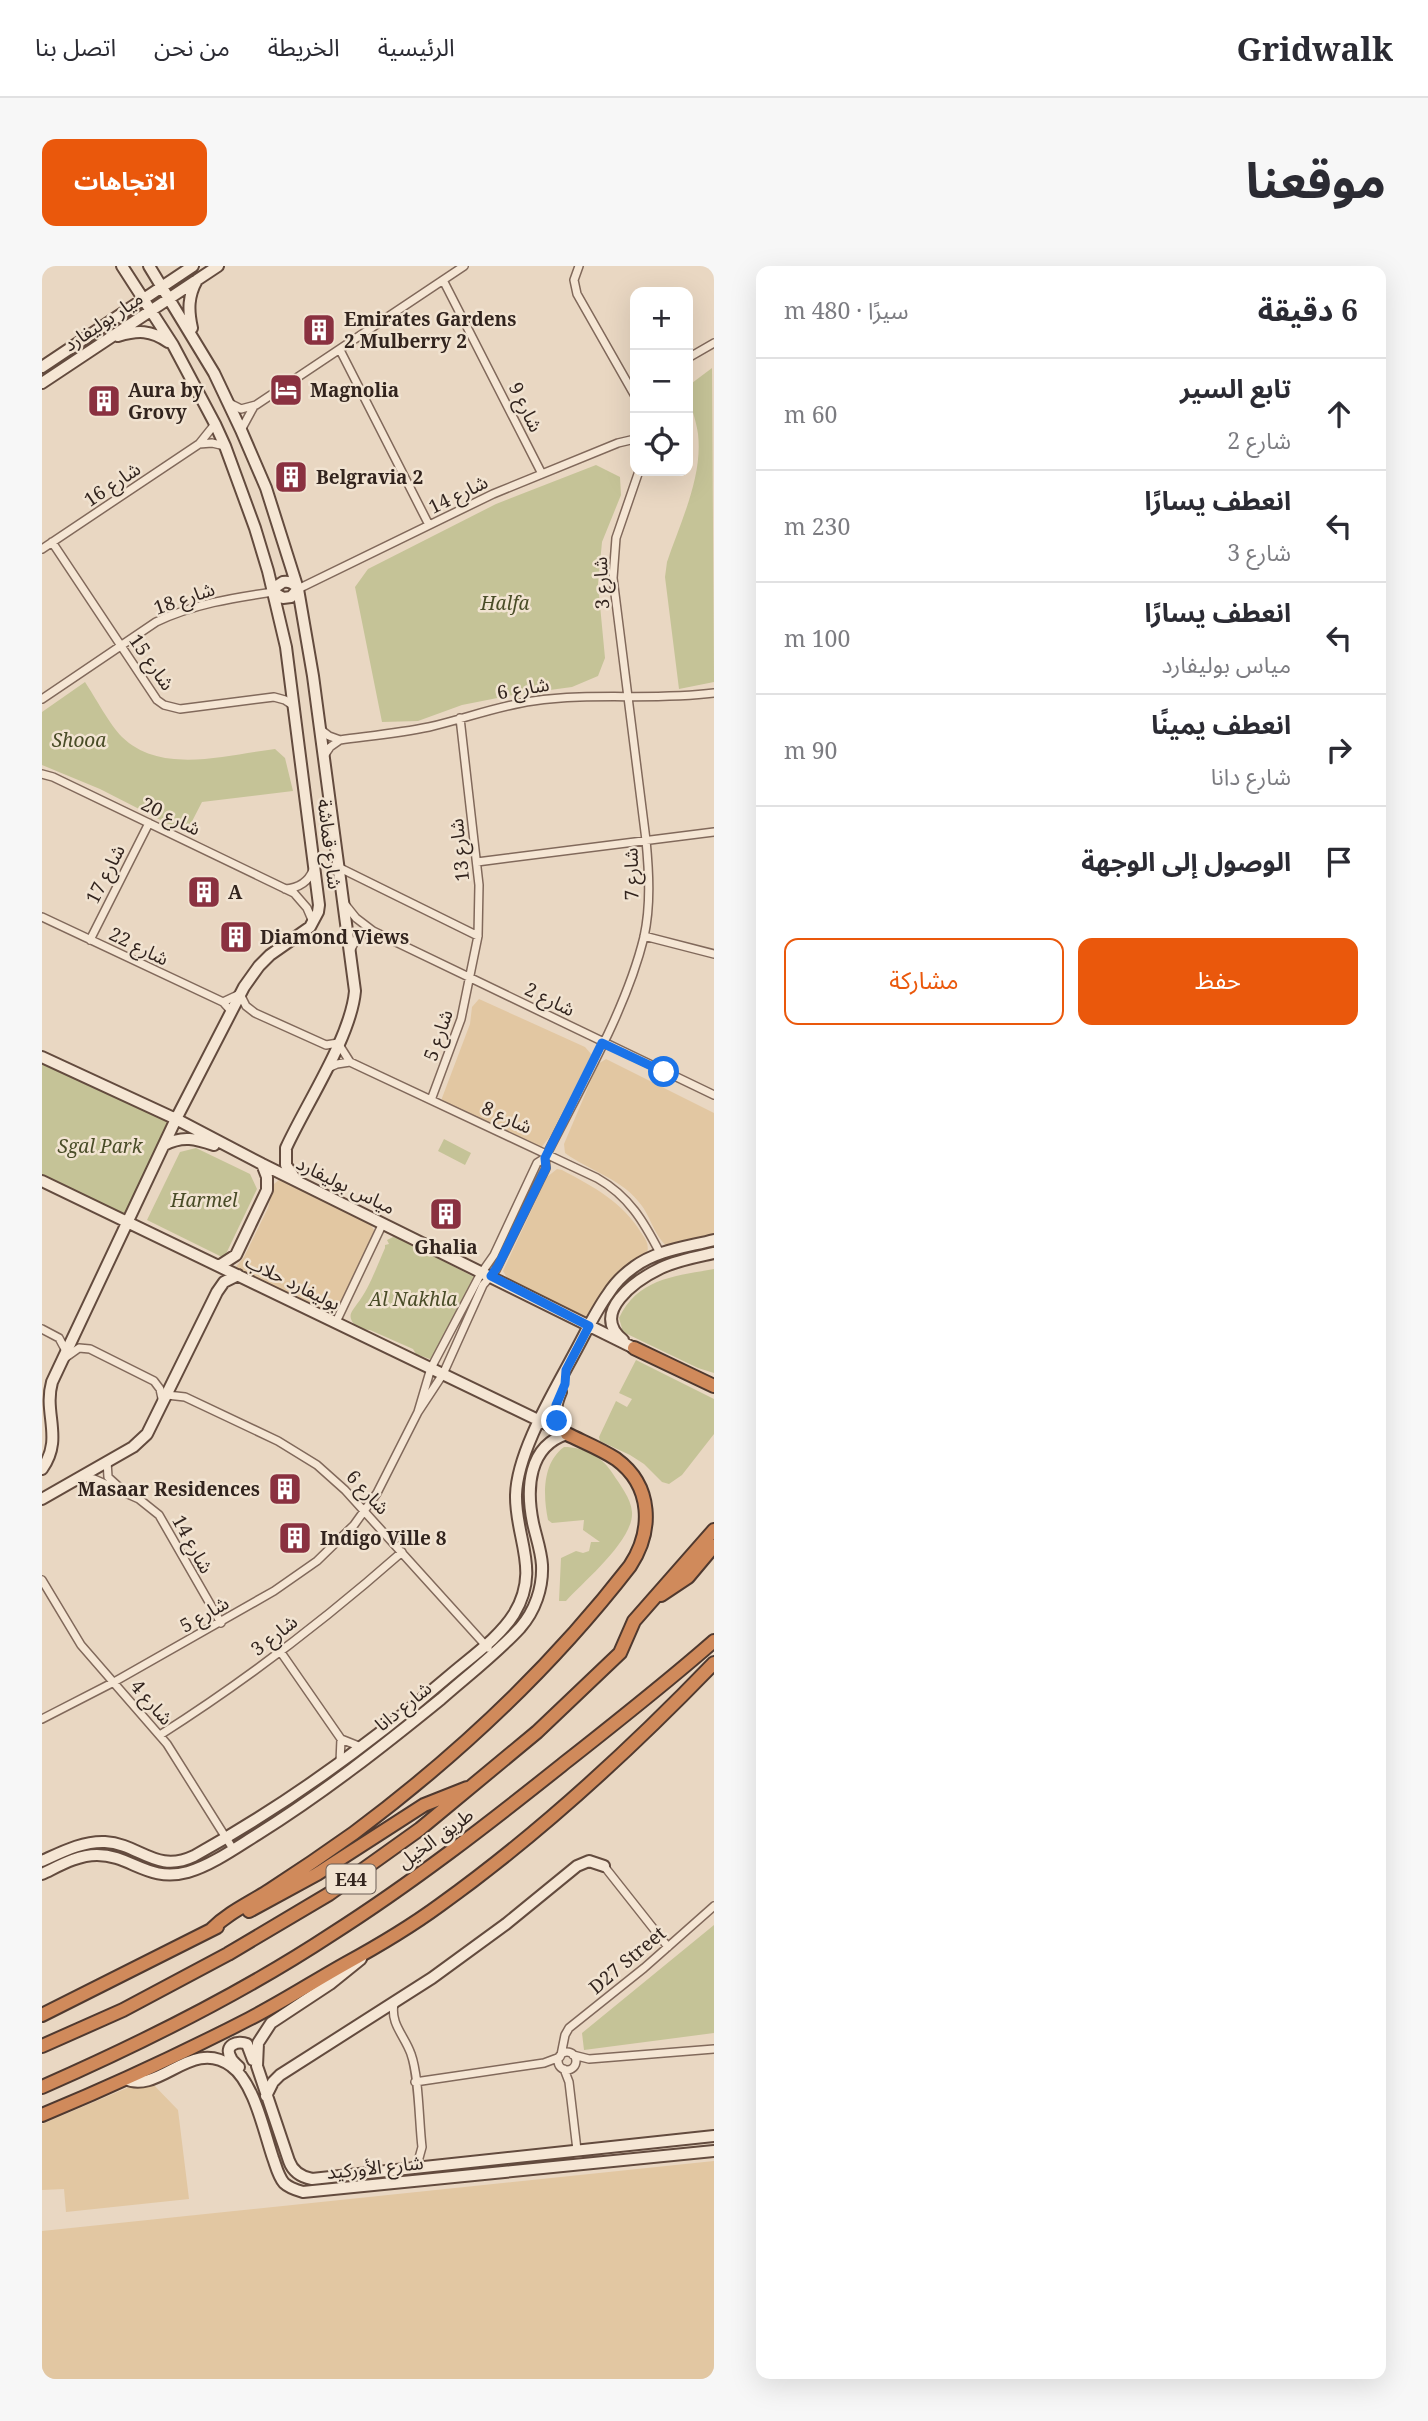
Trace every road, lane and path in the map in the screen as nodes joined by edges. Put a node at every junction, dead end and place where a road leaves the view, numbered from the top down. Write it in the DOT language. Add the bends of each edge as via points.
graph roads {
  1 [pos="122,266"];
  2 [pos="149,266"];
  3 [pos="193,266"];
  4 [pos="218,266"];
  5 [pos="464,266"];
  6 [pos="579,266"];
  7 [pos="197,279"];
  8 [pos="443,279"];
  9 [pos="163,286"];
  10 [pos="170,298"];
  11 [pos="144,299"];
  12 [pos="151,310"];
  13 [pos="108,339"];
  14 [pos="195,341"];
  15 [pos="714,343"];
  16 [pos="173,345"];
  17 [pos="340,350"];
  18 [pos="693,355"];
  19 [pos="42,367"];
  20 [pos="42,383"];
  21 [pos="630,385"];
  22 [pos="228,402"];
  23 [pos="256,405"];
  24 [pos="215,425"];
  25 [pos="241,430"];
  26 [pos="630,440"];
  27 [pos="199,444"];
  28 [pos="225,446"];
  29 [pos="542,474"];
  30 [pos="637,476"];
  31 [pos="429,525"];
  32 [pos="52,542"];
  33 [pos="42,549"];
  34 [pos="298,589"];
  35 [pos="274,592"];
  36 [pos="320,635"];
  37 [pos="307,638"];
  38 [pos="121,646"];
  39 [pos="291,681"];
  40 [pos="714,693"];
  41 [pos="629,696"];
  42 [pos="274,697"];
  43 [pos="42,699"];
  44 [pos="295,707"];
  45 [pos="460,718"];
  46 [pos="320,729"];
  47 [pos="340,740"];
  48 [pos="324,757"];
  49 [pos="42,774"];
  50 [pos="149,823"];
  51 [pos="714,832"];
  52 [pos="646,840"];
  53 [pos="477,862"];
  54 [pos="314,866"];
  55 [pos="338,867"];
  56 [pos="285,889"];
  57 [pos="343,900"];
  58 [pos="42,917"];
  59 [pos="313,922"];
  60 [pos="373,931"];
  61 [pos="478,936"];
  62 [pos="644,936"];
  63 [pos="90,940"];
  64 [pos="350,950"];
  65 [pos="714,954"];
  66 [pos="470,978"];
  67 [pos="240,994"];
  68 [pos="223,1002"];
  69 [pos="231,1012"];
  70 [pos="602,1043"];
  71 [pos="338,1044"];
  72 [pos="42,1057"];
  73 [pos="350,1062"];
  74 [pos="325,1070"];
  75 [pos="714,1095"];
  76 [pos="431,1100"];
  77 [pos="176,1119"];
  78 [pos="164,1145"];
  79 [pos="231,1148"];
  80 [pos="546,1156"];
  81 [pos="262,1164"];
  82 [pos="296,1180"];
  83 [pos="42,1181"];
  84 [pos="128,1222"];
  85 [pos="383,1223"];
  86 [pos="714,1240"];
  87 [pos="660,1253"];
  88 [pos="714,1253"];
  89 [pos="219,1266"];
  90 [pos="486,1274"];
  91 [pos="238,1275"];
  92 [pos="336,1322"];
  93 [pos="589,1326"];
  94 [pos="42,1329"];
  95 [pos="76,1332"];
  96 [pos="54,1335"];
  97 [pos="634,1348"];
  98 [pos="64,1356"];
  99 [pos="431,1368"];
  100 [pos="566,1370"];
  101 [pos="443,1374"];
  102 [pos="176,1377"];
  103 [pos="714,1387"];
  104 [pos="185,1397"];
  105 [pos="165,1399"];
  106 [pos="418,1412"];
  107 [pos="540,1421"];
  108 [pos="567,1434"];
  109 [pos="107,1461"];
  110 [pos="42,1469"];
  111 [pos="77,1478"];
  112 [pos="125,1493"];
  113 [pos="42,1499"];
  114 [pos="366,1512"];
  115 [pos="714,1530"];
  116 [pos="714,1546"];
  117 [pos="402,1552"];
  118 [pos="42,1580"];
  119 [pos="654,1598"];
  120 [pos="221,1623"];
  121 [pos="714,1641"];
  122 [pos="485,1645"];
  123 [pos="280,1651"];
  124 [pos="493,1653"];
  125 [pos="714,1663"];
  126 [pos="114,1682"];
  127 [pos="42,1719"];
  128 [pos="160,1735"];
  129 [pos="341,1739"];
  130 [pos="361,1747"];
  131 [pos="341,1762"];
  132 [pos="474,1786"];
  133 [pos="226,1838"];
  134 [pos="233,1849"];
  135 [pos="42,1861"];
  136 [pos="604,1866"];
  137 [pos="42,1874"];
  138 [pos="714,1906"];
  139 [pos="212,1929"];
  140 [pos="668,1947"];
  141 [pos="369,1951"];
  142 [pos="394,2004"];
  143 [pos="42,2015"];
  144 [pos="376,2015"];
  145 [pos="395,2024"];
  146 [pos="565,2040"];
  147 [pos="42,2046"];
  148 [pos="714,2049"];
  149 [pos="573,2054"];
  150 [pos="561,2056"];
  151 [pos="589,2059"];
  152 [pos="544,2063"];
  153 [pos="568,2067"];
  154 [pos="259,2072"];
  155 [pos="125,2079"];
  156 [pos="415,2079"];
  157 [pos="42,2087"];
  158 [pos="251,2092"];
  159 [pos="267,2096"];
  160 [pos="42,2115"];
  161 [pos="714,2136"];
  162 [pos="577,2150"];
  163 [pos="714,2151"];
  164 [pos="414,2167"];
  165 [pos="538,2168"];
  1 -- 11 [label="street, شارع قماشة"];
  2 -- 9 [label="street, شارع قماشة"];
  3 -- 9 [label="street, ميار بوليفارد"];
  4 -- 7 [label="street, ميار بوليفارد"];
  5 -- 8 [label="street"];
  6 -- 21 [label="street" via="577,294"];
  7 -- 10 [label="street, ميار بوليفارد"];
  7 -- 14 [label="street" via="189,308"];
  8 -- 17 [label="street"];
  8 -- 29 [label="street, شارع 9"];
  9 -- 10 [label="street, شارع قماشة"];
  9 -- 11 [label="street, ميار بوليفارد"];
  10 -- 12 [label="street, ميار بوليفارد"];
  10 -- 14 [label="street, شارع قماشة"];
  11 -- 12 [label="street, شارع قماشة"];
  11 -- 19 [label="street, ميار بوليفارد"];
  12 -- 13 [label="street, ميار بوليفارد"];
  12 -- 16 [label="street, شارع قماشة"];
  13 -- 16 [label="street" via="146,331"];
  13 -- 20 [label="street, ميار بوليفارد"];
  14 -- 22 [label="street, شارع قماشة"];
  15 -- 18 [label="street"];
  16 -- 24 [label="street, شارع قماشة"];
  17 -- 23 [label="street"];
  17 -- 31 [label="street"];
  22 -- 23 [label="street" via="241,409"];
  22 -- 25 [label="street, شارع قماشة"];
  23 -- 25 [label="street"];
  24 -- 27 [label="street, شارع 16"];
  24 -- 28 [label="street, شارع قماشة"];
  25 -- 34 [label="street, شارع قماشة" via="270,498"];
  26 -- 29 [label="street, شارع 14"];
  27 -- 28 [label="street"];
  27 -- 32 [label="street, شارع 16"];
  28 -- 35 [label="street, شارع قماشة"];
  29 -- 31 [label="street, شارع 14"];
  30 -- 41 [label="street, شارع 3" via="613,558"];
  31 -- 34 [label="street, شارع 14"];
  32 -- 33 [label="street, شارع 16"];
  32 -- 38 [label="street, شارع 15"];
  34 -- 35 [label="street" via="287,598"];
  34 -- 37 [label="street, شارع قماشة"];
  35 -- 38 [label="street, شارع 18" via="192,607 156,622"];
  35 -- 39 [label="street, شارع قماشة"];
  36 -- 37 [label="street"];
  37 -- 46 [label="street, شارع قماشة"];
  38 -- 42 [label="street, شارع 15" via="157,700 171,709"];
  38 -- 43 [label="street, شارع 18"];
  39 -- 42 [label="street"];
  39 -- 44 [label="street, شارع قماشة"];
  40 -- 41 [label="street, شارع 6"];
  41 -- 45 [label="street, شارع 6" via="534,701"];
  41 -- 52 [label="street, شارع 7"];
  42 -- 44 [label="street"];
  44 -- 54 [label="street, شارع قماشة"];
  45 -- 47 [label="street, شارع 6" via="414,730"];
  45 -- 53 [label="street, شارع 13"];
  46 -- 47 [label="street"];
  46 -- 48 [label="street, شارع قماشة"];
  47 -- 48 [label="street"];
  48 -- 55 [label="street, شارع قماشة"];
  49 -- 50 [label="street, شارع 20"];
  50 -- 56 [label="street, شارع 20"];
  50 -- 63 [label="street, شارع 17"];
  51 -- 52 [label="street"];
  52 -- 53 [label="street"];
  52 -- 62 [label="street, شارع 7" via="649,873"];
  53 -- 61 [label="street, شارع 13"];
  54 -- 56 [label="street" via="301,886"];
  54 -- 59 [label="street, شارع قماشة" via="319,905"];
  55 -- 57 [label="street, شارع قماشة"];
  55 -- 61 [label="street"];
  56 -- 59 [label="street, شارع 20" via="301,900"];
  57 -- 60 [label="street, شارع 2"];
  57 -- 64 [label="street, شارع قماشة"];
  58 -- 63 [label="street, شارع 22"];
  59 -- 67 [label="street" via="263,961"];
  60 -- 64 [label="street" via="358,936"];
  60 -- 66 [label="street, شارع 2"];
  61 -- 66 [label="street, شارع 13"];
  62 -- 65 [label="street"];
  62 -- 70 [label="street, شارع 7"];
  63 -- 68 [label="street, شارع 22"];
  64 -- 71 [label="street, شارع قماشة" via="354,1003"];
  66 -- 70 [label="street, شارع 2"];
  66 -- 76 [label="street, شارع 5" via="455,1040"];
  67 -- 68 [label="street"];
  67 -- 69 [label="street"];
  67 -- 71 [label="street" via="255,1013 326,1045"];
  68 -- 69 [label="street, شارع 22"];
  69 -- 77 [label="street"];
  70 -- 75 [label="street, شارع 2"];
  70 -- 80 [label="street"];
  71 -- 73 [label="street"];
  71 -- 74 [label="street, شارع قماشة"];
  72 -- 77 [label="street, مياس بوليفارد"];
  73 -- 74 [label="street"];
  73 -- 76 [label="street, شارع 8"];
  74 -- 82 [label="street, شارع قماشة" via="286,1148 286,1165"];
  76 -- 80 [label="street, شارع 8"];
  77 -- 78 [label="street"];
  77 -- 79 [label="street, مياس بوليفارد"];
  78 -- 79 [label="street" via="192,1138"];
  78 -- 84 [label="street"];
  79 -- 81 [label="street, مياس بوليفارد"];
  80 -- 87 [label="street, شارع 8" via="620,1193 642,1219"];
  80 -- 90 [label="street" via="546,1168 498,1266"];
  81 -- 82 [label="street, مياس بوليفارد"];
  81 -- 89 [label="street" via="267,1190 236,1255"];
  82 -- 85 [label="street, مياس بوليفارد"];
  83 -- 84 [label="street, بوليفارد حلاب"];
  84 -- 89 [label="street, بوليفارد حلاب"];
  84 -- 95 [label="street"];
  85 -- 90 [label="street, مياس بوليفارد"];
  85 -- 92 [label="street"];
  86 -- 87 [label="street, شارع دانا"];
  87 -- 93 [label="street, شارع دانا" via="619,1280"];
  88 -- 97 [label="street" via="661,1268 620,1299 612,1310 611,1323 617,1335"];
  89 -- 91 [label="street, بوليفارد حلاب"];
  90 -- 93 [label="street, مياس بوليفارد"];
  90 -- 99 [label="street"];
  90 -- 101 [label="street"];
  91 -- 92 [label="street, بوليفارد حلاب"];
  91 -- 102 [label="street" via="220,1286"];
  92 -- 99 [label="street, بوليفارد حلاب"];
  93 -- 97 [label="street, مياس بوليفارد"];
  93 -- 100 [label="street, شارع دانا"];
  94 -- 96 [label="street"];
  95 -- 96 [label="street"];
  95 -- 98 [label="street"];
  96 -- 98 [label="street" via="62,1342"];
  97 -- 103 [label="highway"];
  98 -- 105 [label="street" via="76,1349 90,1349 154,1381"];
  98 -- 110 [label="street" via="49,1396 54,1442"];
  99 -- 101 [label="street, بوليفارد حلاب"];
  99 -- 106 [label="street"];
  100 -- 107 [label="street, شارع دانا"];
  100 -- 108 [label="street, شارع دانا" via="555,1413"];
  101 -- 106 [label="street"];
  101 -- 107 [label="street, بوليفارد حلاب"];
  102 -- 104 [label="street"];
  102 -- 105 [label="street"];
  104 -- 105 [label="street, شارع 6"];
  104 -- 114 [label="street, شارع 6" via="302,1454 332,1476"];
  105 -- 109 [label="street" via="140,1441"];
  106 -- 114 [label="street"];
  107 -- 108 [label="street, بوليفارد حلاب"];
  107 -- 122 [label="street, شارع دانا" via="517,1484 517,1515 527,1562 525,1589 510,1620"];
  108 -- 124 [label="street, شارع دانا" via="544,1447 533,1471 532,1514 542,1565 537,1598 521,1627"];
  108 -- 139 [label="highway" via="618,1461 639,1486 646,1526 630,1566 541,1671 456,1751 336,1846"];
  109 -- 111 [label="street"];
  109 -- 112 [label="street, شارع 14" via="108,1477"];
  111 -- 112 [label="street, شارع 14" via="94,1479"];
  111 -- 113 [label="street"];
  112 -- 120 [label="street, شارع 14" via="159,1515"];
  114 -- 117 [label="street, شارع 6"];
  114 -- 120 [label="street, شارع 5" via="317,1561"];
  115 -- 119 [label="highway, طريق الخيل"];
  116 -- 119 [label="highway" via="688,1577"];
  117 -- 122 [label="street, شارع 6"];
  117 -- 123 [label="street, شارع 3"];
  118 -- 126 [label="street, شارع 4" via="81,1645"];
  119 -- 132 [label="highway, طريق الخيل / E44" via="630,1629 620,1653"];
  120 -- 126 [label="street, شارع 5"];
  121 -- 157 [label="highway, طريق الخيل / E44" via="500,1814 341,1929 213,2004"];
  122 -- 124 [label="street, شارع 6"];
  122 -- 130 [label="street, شارع دانا"];
  123 -- 128 [label="street, شارع 3"];
  123 -- 129 [label="street"];
  124 -- 134 [label="street, شارع دانا" via="336,1780"];
  125 -- 141 [label="highway" via="612,1764 541,1826 440,1905"];
  126 -- 127 [label="street, شارع 5"];
  126 -- 128 [label="street, شارع 4"];
  128 -- 133 [label="street, شارع 4"];
  129 -- 130 [label="street"];
  129 -- 131 [label="street"];
  130 -- 131 [label="street, شارع دانا"];
  131 -- 133 [label="street, شارع دانا"];
  132 -- 139 [label="highway" via="424,1805 317,1874"];
  132 -- 147 [label="highway, طريق الخيل / E44" via="379,1859 288,1919 156,1993"];
  133 -- 134 [label="street, شارع 4"];
  133 -- 135 [label="street, شارع دانا" via="176,1862 156,1861 103,1842 78,1846"];
  134 -- 137 [label="street, شارع دانا" via="179,1874 152,1873 99,1855 78,1858"];
  136 -- 140 [label="street"];
  136 -- 142 [label="street" via="589,1861 577,1866 506,1924"];
  138 -- 140 [label="street, D27 Street"];
  139 -- 143 [label="highway"];
  140 -- 146 [label="street, D27 Street" via="569,2028"];
  141 -- 154 [label="street, شارع الأوركيد" via="267,2028 257,2049"];
  141 -- 155 [label="highway" via="251,2018"];
  142 -- 144 [label="street"];
  142 -- 145 [label="street"];
  144 -- 145 [label="street"];
  144 -- 159 [label="street" via="280,2075"];
  145 -- 156 [label="street" via="411,2054"];
  146 -- 149 [label="street"];
  146 -- 150 [label="street, D27 Street"];
  148 -- 151 [label="street"];
  149 -- 150 [label="street"];
  149 -- 151 [label="street"];
  149 -- 153 [label="street"];
  150 -- 152 [label="street"];
  150 -- 153 [label="street"];
  151 -- 153 [label="street"];
  152 -- 153 [label="street"];
  152 -- 156 [label="street"];
  153 -- 162 [label="street"];
  154 -- 158 [label="street" via="247,2044 239,2041 232,2045 229,2056 245,2073"];
  154 -- 159 [label="street, شارع الأوركيد"];
  155 -- 158 [label="street, شارع الأوركيد" via="144,2082 193,2060 212,2059 229,2064"];
  155 -- 160 [label="highway"];
  156 -- 164 [label="street" via="422,2147"];
  158 -- 165 [label="street, شارع الأوركيد" via="279,2176 296,2190"];
  159 -- 164 [label="street, شارع الأوركيد" via="289,2161 302,2177"];
  161 -- 162 [label="street, شارع الأوركيد"];
  162 -- 164 [label="street, شارع الأوركيد"];
  162 -- 165 [label="street"];
  163 -- 165 [label="street, شارع الأوركيد"];
}
